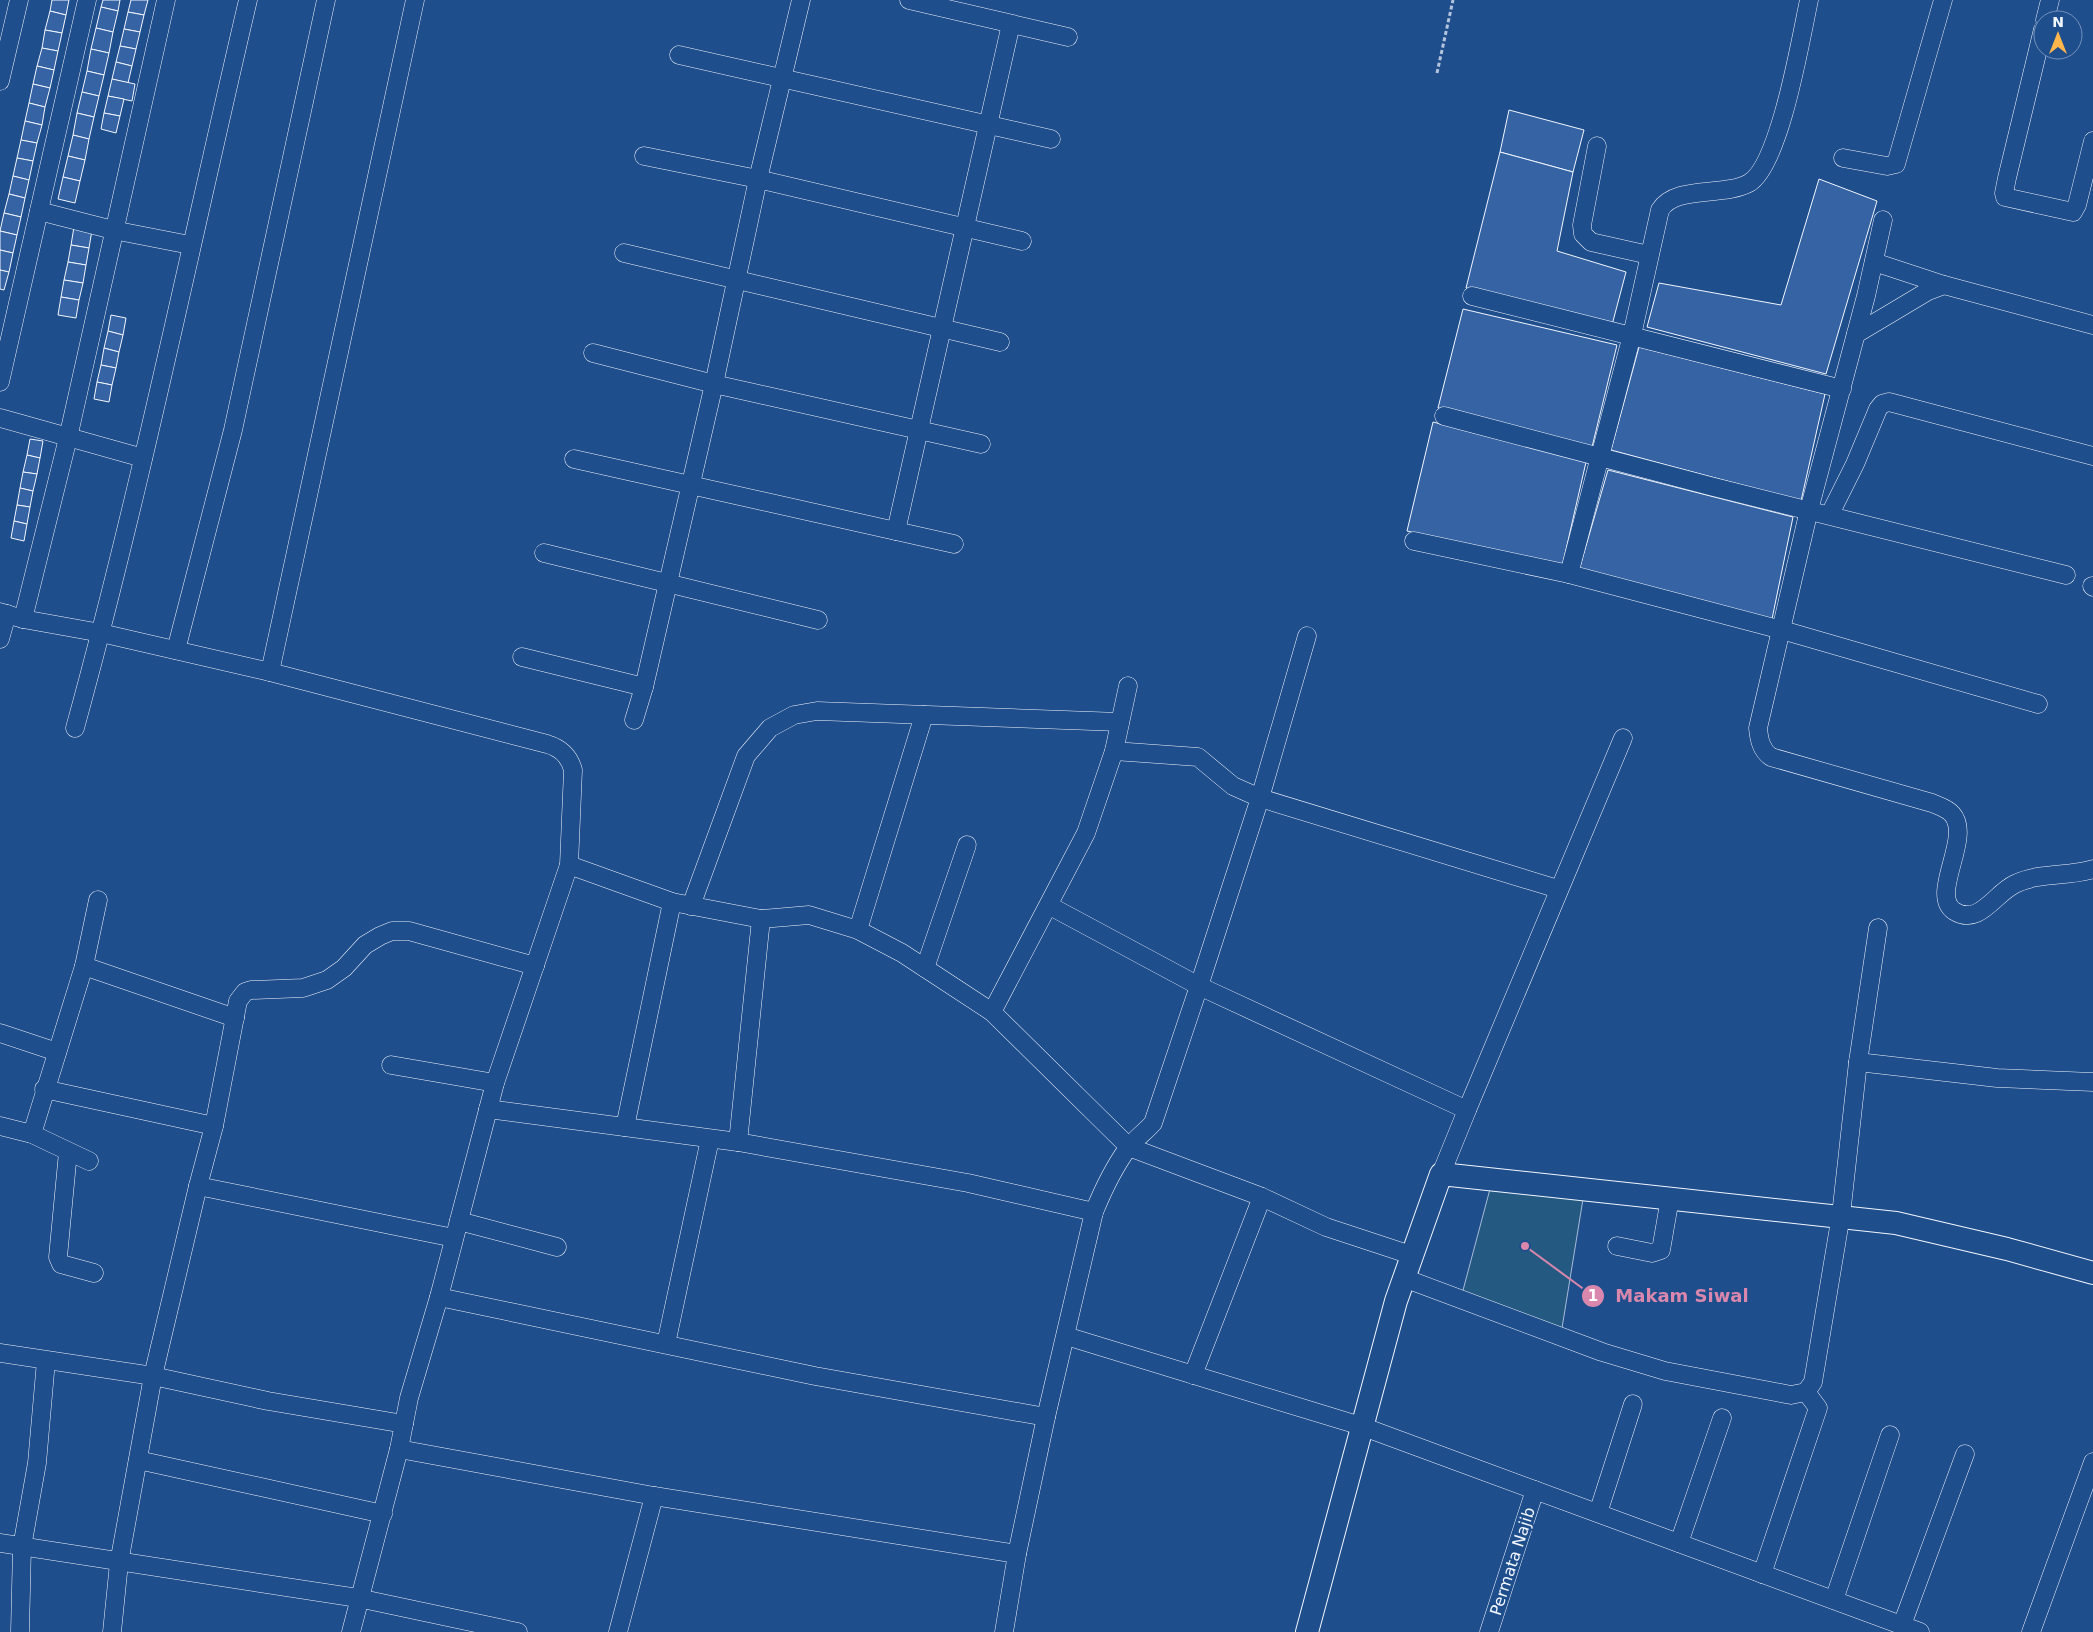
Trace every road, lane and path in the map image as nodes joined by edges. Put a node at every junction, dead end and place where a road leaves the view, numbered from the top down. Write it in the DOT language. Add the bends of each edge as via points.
graph roads {
  1 [pos="19,0"];
  2 [pos="87,0"];
  3 [pos="166,0"];
  4 [pos="248,0"];
  5 [pos="326,0"];
  6 [pos="415,0"];
  7 [pos="801,0"];
  8 [pos="909,0"];
  9 [pos="1453,0"];
  10 [pos="1809,0"];
  11 [pos="1943,0"];
  12 [pos="1011,24"];
  13 [pos="1068,37"];
  14 [pos="679,55"];
  15 [pos="2036,60"];
  16 [pos="1437,73"];
  17 [pos="783,77"];
  18 [pos="0,81"];
  19 [pos="988,124"];
  20 [pos="1051,139"];
  21 [pos="2093,141"];
  22 [pos="1597,146"];
  23 [pos="644,156"];
  24 [pos="1843,158"];
  25 [pos="758,179"];
  26 [pos="39,211"];
  27 [pos="1883,220"];
  28 [pos="965,228"];
  29 [pos="113,230"];
  30 [pos="1022,241"];
  31 [pos="190,245"];
  32 [pos="624,253"];
  33 [pos="1650,255"];
  34 [pos="1874,262"];
  35 [pos="737,281"];
  36 [pos="1944,285"];
  37 [pos="1472,296"];
  38 [pos="2093,325"];
  39 [pos="942,329"];
  40 [pos="1856,334"];
  41 [pos="1632,335"];
  42 [pos="1000,342"];
  43 [pos="593,353"];
  44 [pos="0,382"];
  45 [pos="714,384"];
  46 [pos="1842,388"];
  47 [pos="1444,416"];
  48 [pos="0,418"];
  49 [pos="919,430"];
  50 [pos="68,438"];
  51 [pos="981,444"];
  52 [pos="1601,456"];
  53 [pos="2093,456"];
  54 [pos="143,458"];
  55 [pos="574,459"];
  56 [pos="690,485"];
  57 [pos="1810,510"];
  58 [pos="1830,514"];
  59 [pos="896,531"];
  60 [pos="1414,541"];
  61 [pos="954,544"];
  62 [pos="544,554"];
  63 [pos="1569,574"];
  64 [pos="2066,575"];
  65 [pos="667,583"];
  66 [pos="10,615"];
  67 [pos="818,620"];
  68 [pos="1782,630"];
  69 [pos="101,633"];
  70 [pos="1306,636"];
  71 [pos="0,639"];
  72 [pos="176,650"];
  73 [pos="522,657"];
  74 [pos="270,672"];
  75 [pos="1128,686"];
  76 [pos="644,687"];
  77 [pos="2038,704"];
  78 [pos="924,714"];
  79 [pos="634,720"];
  80 [pos="1120,722"];
  81 [pos="75,728"];
  82 [pos="1623,738"];
  83 [pos="1114,751"];
  84 [pos="1260,798"];
  85 [pos="967,845"];
  86 [pos="569,859"];
  87 [pos="2093,869"];
  88 [pos="1558,889"];
  89 [pos="98,900"];
  90 [pos="672,902"];
  91 [pos="692,906"];
  92 [pos="1050,906"];
  93 [pos="761,919"];
  94 [pos="1878,928"];
  95 [pos="858,930"];
  96 [pos="84,966"];
  97 [pos="535,966"];
  98 [pos="925,968"];
  99 [pos="1199,986"];
  100 [pos="992,1012"];
  101 [pos="235,1018"];
  102 [pos="0,1033"];
  103 [pos="57,1052"];
  104 [pos="1858,1062"];
  105 [pos="391,1065"];
  106 [pos="2093,1082"];
  107 [pos="495,1083"];
  108 [pos="44,1089"];
  109 [pos="488,1109"];
  110 [pos="1467,1110"];
  111 [pos="0,1126"];
  112 [pos="214,1126"];
  113 [pos="625,1127"];
  114 [pos="32,1134"];
  115 [pos="710,1138"];
  116 [pos="738,1142"];
  117 [pos="1129,1147"];
  118 [pos="68,1152"];
  119 [pos="89,1161"];
  120 [pos="1441,1174"];
  121 [pos="198,1186"];
  122 [pos="1262,1197"];
  123 [pos="1670,1198"];
  124 [pos="1094,1212"];
  125 [pos="1841,1215"];
  126 [pos="459,1221"];
  127 [pos="454,1238"];
  128 [pos="1618,1246"];
  129 [pos="557,1247"];
  130 [pos="1412,1255"];
  131 [pos="94,1273"];
  132 [pos="2093,1273"];
  133 [pos="1404,1278"];
  134 [pos="439,1297"];
  135 [pos="1066,1336"];
  136 [pos="666,1344"];
  137 [pos="0,1353"];
  138 [pos="46,1361"];
  139 [pos="1193,1375"];
  140 [pos="153,1376"];
  141 [pos="1806,1392"];
  142 [pos="1633,1404"];
  143 [pos="1046,1418"];
  144 [pos="1722,1418"];
  145 [pos="404,1424"];
  146 [pos="1361,1426"];
  147 [pos="1890,1435"];
  148 [pos="399,1449"];
  149 [pos="1965,1454"];
  150 [pos="138,1460"];
  151 [pos="2093,1462"];
  152 [pos="1535,1490"];
  153 [pos="654,1496"];
  154 [pos="1598,1513"];
  155 [pos="383,1514"];
  156 [pos="1679,1543"];
  157 [pos="0,1544"];
  158 [pos="22,1547"];
  159 [pos="1017,1554"];
  160 [pos="120,1563"];
  161 [pos="1762,1574"];
  162 [pos="358,1598"];
  163 [pos="1834,1600"];
  164 [pos="1902,1625"];
  165 [pos="20,1632"];
  166 [pos="112,1632"];
  167 [pos="351,1632"];
  168 [pos="518,1632"];
  169 [pos="618,1632"];
  170 [pos="1004,1632"];
  171 [pos="1307,1632"];
  172 [pos="1489,1632"];
  173 [pos="1920,1632"];
  174 [pos="2031,1632"];
  1 -- 18 [label="street"];
  2 -- 26 [label="street"];
  3 -- 29 [label="street"];
  4 -- 31 [label="street"];
  5 -- 72 [label="street" via="233,430"];
  6 -- 74 [label="street"];
  7 -- 17 [label="street"];
  8 -- 12 [label="street"];
  9 -- 16 [label="path"];
  10 -- 33 [label="street" via="1778,131 1763,167 1755,179 1739,187 1667,200 1657,216"];
  11 -- 24 [label="street" via="1896,164 1887,166"];
  12 -- 13 [label="street"];
  12 -- 19 [label="street"];
  14 -- 17 [label="street"];
  15 -- 21 [label="street" via="2005,197 2072,212 2077,205"];
  17 -- 19 [label="street"];
  17 -- 25 [label="street"];
  19 -- 20 [label="street"];
  19 -- 28 [label="street"];
  22 -- 33 [label="street" via="1583,234 1591,242"];
  23 -- 25 [label="street"];
  25 -- 28 [label="street"];
  25 -- 35 [label="street"];
  26 -- 29 [label="street"];
  26 -- 44 [label="street"];
  27 -- 34 [label="street"];
  28 -- 30 [label="street"];
  28 -- 39 [label="street"];
  29 -- 31 [label="street"];
  29 -- 50 [label="street"];
  31 -- 54 [label="street"];
  32 -- 35 [label="street"];
  33 -- 41 [label="street"];
  34 -- 36 [label="street"];
  34 -- 40 [label="street"];
  35 -- 39 [label="street"];
  35 -- 45 [label="street"];
  36 -- 38 [label="street"];
  36 -- 40 [label="street" via="1928,291"];
  37 -- 41 [label="street"];
  39 -- 42 [label="street"];
  39 -- 49 [label="street"];
  40 -- 46 [label="street"];
  41 -- 46 [label="street"];
  41 -- 52 [label="street"];
  43 -- 45 [label="street"];
  45 -- 49 [label="street"];
  45 -- 56 [label="street"];
  46 -- 57 [label="street"];
  47 -- 52 [label="street"];
  48 -- 50 [label="street"];
  49 -- 51 [label="street"];
  49 -- 59 [label="street"];
  50 -- 54 [label="street"];
  50 -- 66 [label="street"];
  52 -- 57 [label="street"];
  52 -- 63 [label="street"];
  53 -- 58 [label="street" via="1889,402 1878,409"];
  54 -- 69 [label="street"];
  55 -- 56 [label="street"];
  56 -- 59 [label="street"];
  56 -- 65 [label="street"];
  57 -- 58 [label="street"];
  57 -- 68 [label="street"];
  58 -- 64 [label="street"];
  59 -- 61 [label="street"];
  60 -- 63 [label="street"];
  62 -- 65 [label="street"];
  63 -- 68 [label="street"];
  65 -- 67 [label="street"];
  65 -- 76 [label="street"];
  66 -- 69 [label="street"];
  66 -- 71 [label="street"];
  68 -- 77 [label="street"];
  68 -- 87 [label="street" via="1758,728 1766,754 1946,809 1956,821 1951,873 1944,892 1945,902 1953,910 1963,915 1976,914 2013,884"];
  69 -- 72 [label="street"];
  69 -- 81 [label="street"];
  70 -- 84 [label="street"];
  72 -- 74 [label="street"];
  73 -- 76 [label="street"];
  74 -- 86 [label="street" via="558,748 571,762 573,770"];
  75 -- 80 [label="street"];
  76 -- 79 [label="street"];
  78 -- 80 [label="street"];
  78 -- 91 [label="street" via="806,711 770,728 746,756"];
  78 -- 95 [label="street"];
  80 -- 83 [label="street"];
  82 -- 88 [label="street"];
  83 -- 84 [label="street" via="1198,757 1232,786"];
  83 -- 92 [label="street" via="1086,833"];
  84 -- 88 [label="street"];
  84 -- 99 [label="street"];
  85 -- 98 [label="street"];
  86 -- 90 [label="street"];
  86 -- 97 [label="street"];
  88 -- 110 [label="street"];
  89 -- 96 [label="street"];
  90 -- 91 [label="street"];
  90 -- 113 [label="street"];
  91 -- 93 [label="street"];
  92 -- 99 [label="street"];
  92 -- 100 [label="street"];
  93 -- 95 [label="street" via="809,915"];
  93 -- 116 [label="street"];
  94 -- 104 [label="street"];
  95 -- 98 [label="street"];
  96 -- 101 [label="street"];
  96 -- 103 [label="street"];
  97 -- 101 [label="street" via="409,931 392,931 365,945 344,968 327,980 303,988 245,992 238,1001"];
  97 -- 107 [label="street"];
  98 -- 100 [label="street"];
  99 -- 110 [label="street"];
  99 -- 117 [label="street" via="1153,1122"];
  100 -- 117 [label="street"];
  101 -- 112 [label="street"];
  102 -- 103 [label="street"];
  103 -- 108 [label="street"];
  104 -- 106 [label="street" via="1997,1078"];
  104 -- 125 [label="street"];
  105 -- 107 [label="street"];
  107 -- 109 [label="street"];
  108 -- 112 [label="street"];
  108 -- 114 [label="street"];
  109 -- 113 [label="street"];
  109 -- 126 [label="street"];
  110 -- 120 [label="street"];
  111 -- 114 [label="street"];
  112 -- 121 [label="street"];
  113 -- 115 [label="street"];
  114 -- 118 [label="street"];
  115 -- 116 [label="street"];
  115 -- 136 [label="street"];
  116 -- 124 [label="street" via="968,1183"];
  117 -- 122 [label="street"];
  117 -- 124 [label="street" via="1104,1188"];
  118 -- 119 [label="street"];
  118 -- 131 [label="street" via="58,1257 61,1264"];
  120 -- 123 [label="street"];
  120 -- 130 [label="street"];
  121 -- 127 [label="street"];
  121 -- 140 [label="street"];
  122 -- 130 [label="street" via="1326,1227"];
  122 -- 139 [label="street"];
  123 -- 125 [label="street"];
  123 -- 128 [label="street" via="1662,1250 1652,1253"];
  124 -- 135 [label="street"];
  125 -- 132 [label="street" via="1896,1223"];
  125 -- 141 [label="street" via="1813,1382"];
  126 -- 127 [label="street"];
  126 -- 129 [label="street"];
  127 -- 134 [label="street"];
  130 -- 133 [label="street"];
  133 -- 141 [label="street" via="1602,1352 1665,1371 1791,1395"];
  133 -- 146 [label="street"];
  134 -- 136 [label="street"];
  134 -- 145 [label="street"];
  135 -- 139 [label="street"];
  135 -- 143 [label="street"];
  136 -- 143 [label="street" via="815,1376"];
  137 -- 138 [label="street"];
  138 -- 140 [label="street"];
  138 -- 158 [label="street" via="37,1463"];
  139 -- 146 [label="street"];
  140 -- 145 [label="street" via="268,1402"];
  140 -- 150 [label="street"];
  141 -- 161 [label="street" via="1818,1408"];
  142 -- 154 [label="street"];
  143 -- 159 [label="street"];
  144 -- 156 [label="street"];
  145 -- 148 [label="street"];
  146 -- 152 [label="street"];
  146 -- 171 [label="street"];
  147 -- 163 [label="street"];
  148 -- 153 [label="street"];
  148 -- 155 [label="street"];
  149 -- 164 [label="street"];
  150 -- 155 [label="street"];
  150 -- 160 [label="street"];
  151 -- 174 [label="street"];
  152 -- 154 [label="street"];
  152 -- 172 [label="street, Permata Najib"];
  153 -- 159 [label="street"];
  153 -- 169 [label="street"];
  154 -- 156 [label="street"];
  155 -- 162 [label="street"];
  156 -- 161 [label="street"];
  157 -- 158 [label="street"];
  158 -- 160 [label="street"];
  158 -- 165 [label="street"];
  159 -- 170 [label="street"];
  160 -- 162 [label="street"];
  160 -- 166 [label="street"];
  161 -- 163 [label="street"];
  162 -- 167 [label="street"];
  162 -- 168 [label="street"];
  163 -- 164 [label="street"];
  164 -- 173 [label="street"];
}
